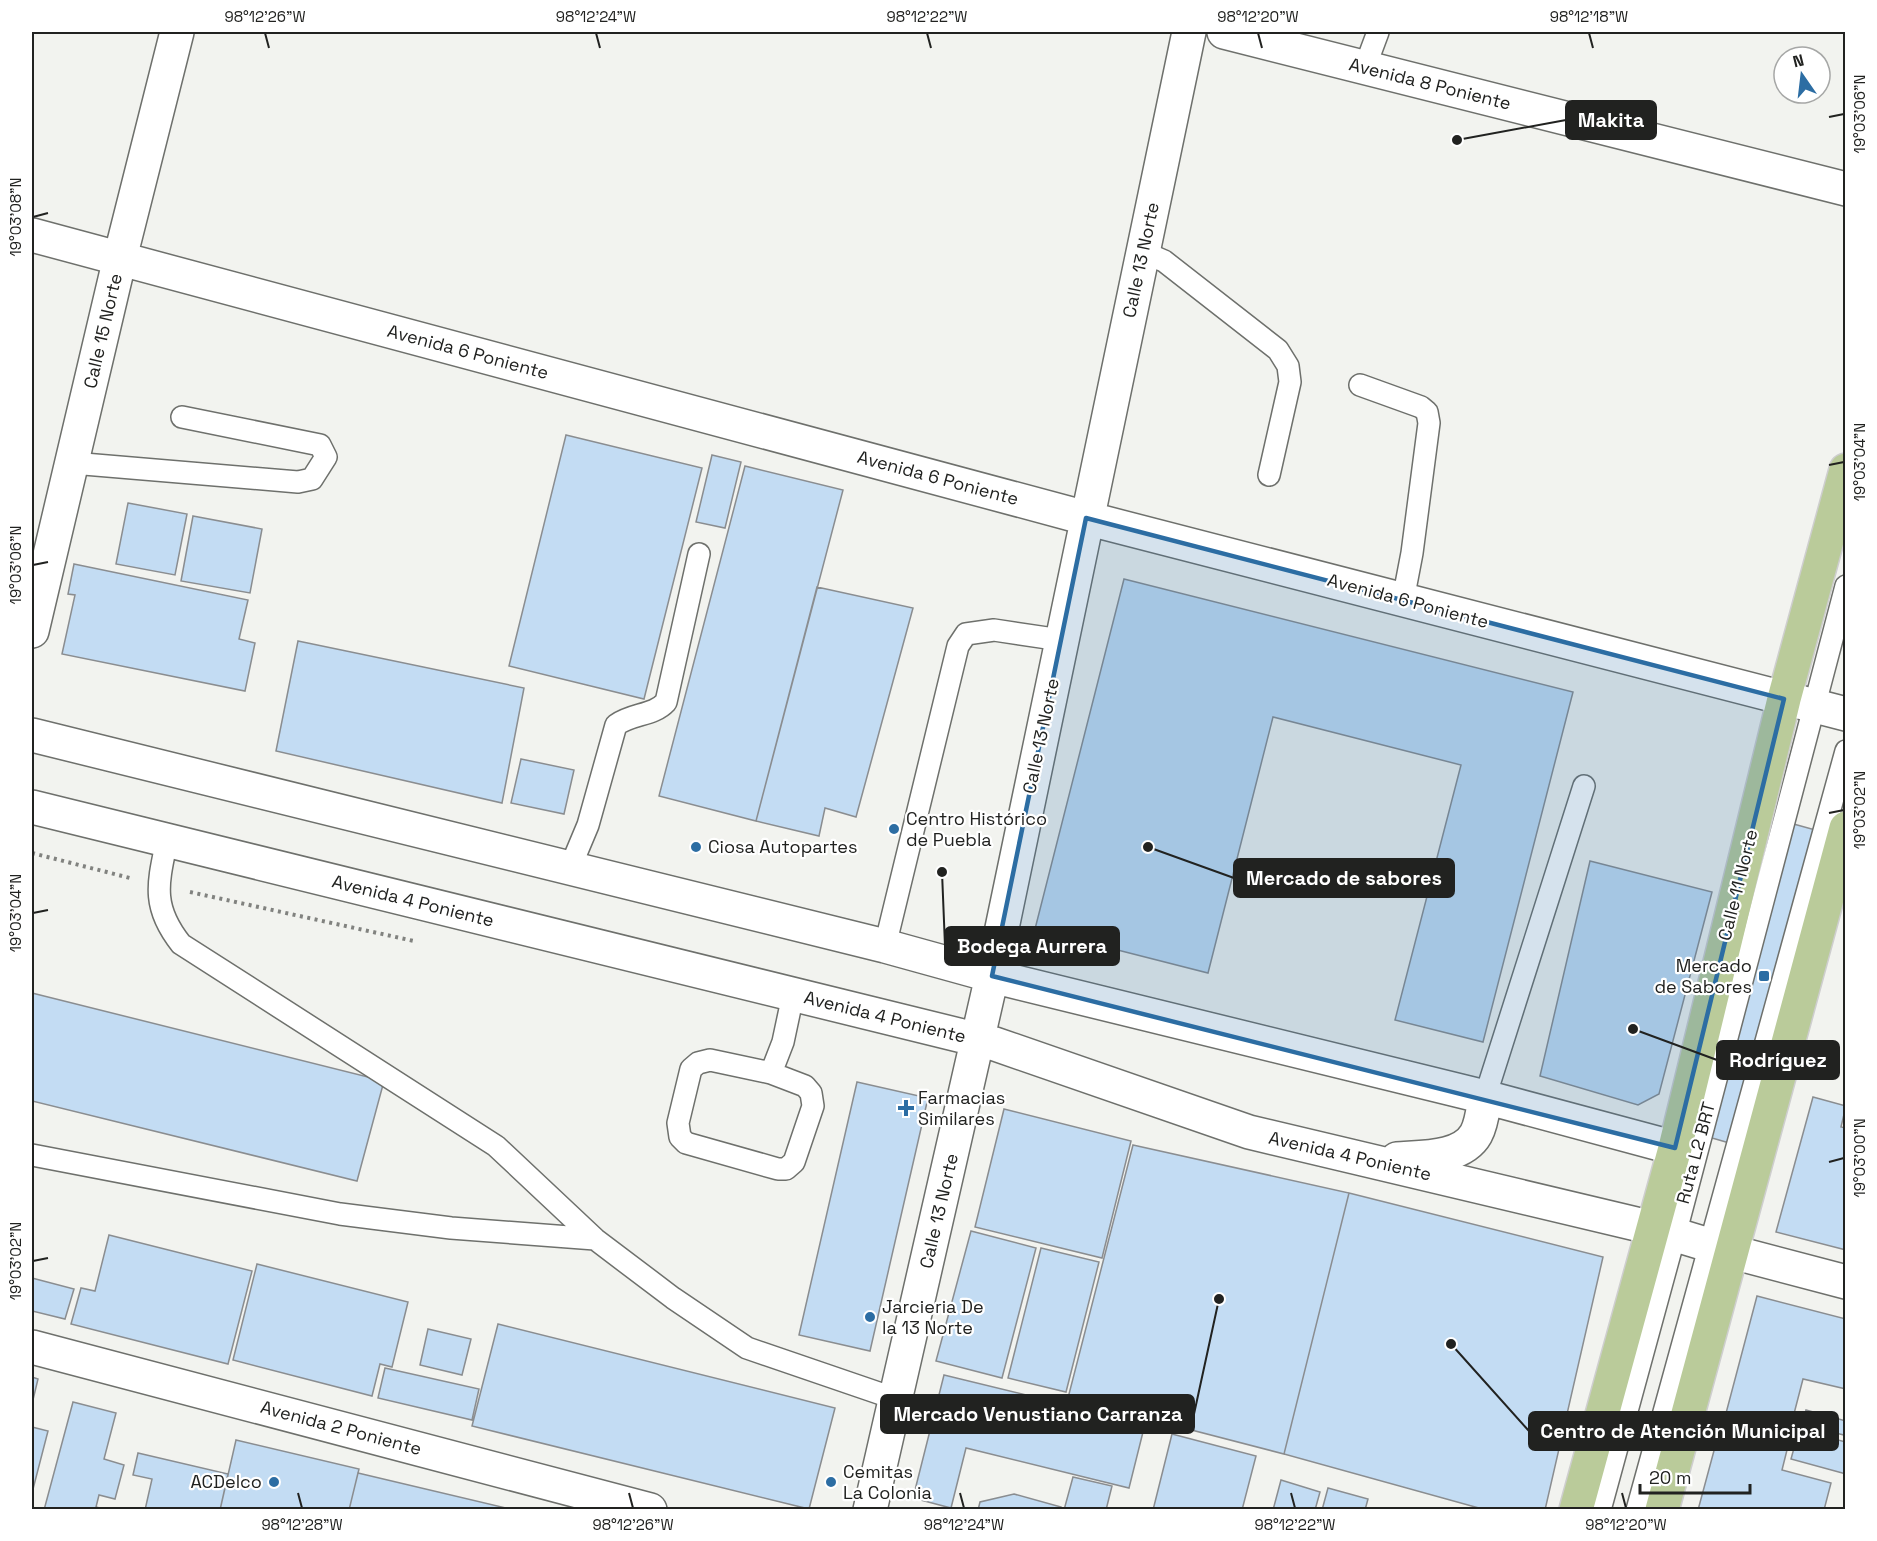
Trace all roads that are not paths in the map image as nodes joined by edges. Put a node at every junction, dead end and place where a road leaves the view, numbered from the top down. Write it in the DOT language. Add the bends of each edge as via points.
graph roads {
  1 [pos="177,32"];
  2 [pos="1189,32"];
  3 [pos="1224,32"];
  4 [pos="1378,32"];
  5 [pos="1365,67"];
  6 [pos="1845,189"];
  7 [pos="32,235"];
  8 [pos="1143,252"];
  9 [pos="120,258"];
  10 [pos="1360,385"];
  11 [pos="182,417"];
  12 [pos="72,463"];
  13 [pos="1845,470"];
  14 [pos="1269,476"];
  15 [pos="1086,518"];
  16 [pos="699,554"];
  17 [pos="1845,586"];
  18 [pos="1403,600"];
  19 [pos="32,631"];
  20 [pos="1061,640"];
  21 [pos="1799,702"];
  22 [pos="1845,714"];
  23 [pos="32,735"];
  24 [pos="1845,751"];
  25 [pos="1584,786"];
  26 [pos="32,807"];
  27 [pos="1845,828"];
  28 [pos="167,840"];
  29 [pos="570,868"];
  30 [pos="885,946"];
  31 [pos="992,976"];
  32 [pos="793,995"];
  33 [pos="978,1040"];
  34 [pos="771,1073"];
  35 [pos="1485,1097"];
  36 [pos="1675,1148"];
  37 [pos="32,1155"];
  38 [pos="1371,1160"];
  39 [pos="1664,1231"];
  40 [pos="595,1239"];
  41 [pos="1721,1249"];
  42 [pos="1845,1282"];
  43 [pos="32,1347"];
  44 [pos="896,1399"];
  45 [pos="650,1509"];
  46 [pos="870,1509"];
  47 [pos="1576,1509"];
  48 [pos="1600,1509"];
  49 [pos="1637,1509"];
  50 [pos="1662,1509"];
  1 -- 9 [label="street, Calle 15 Norte"];
  2 -- 8 [label="street, Calle 13 Norte"];
  3 -- 5 [label="street, Avenida 8 Poniente"];
  4 -- 5 [label="lane"];
  5 -- 6 [label="street, Avenida 8 Poniente"];
  7 -- 9 [label="street, Avenida 6 Poniente"];
  8 -- 14 [label="lane" via="1164,261 1278,350 1288,366 1290,382"];
  8 -- 15 [label="street, Calle 13 Norte"];
  9 -- 12 [label="street, Calle 15 Norte"];
  9 -- 15 [label="street, Avenida 6 Poniente"];
  10 -- 18 [label="lane" via="1427,412 1429,423"];
  11 -- 12 [label="lane" via="320,445 326,457 312,478 298,482"];
  12 -- 19 [label="street, Calle 15 Norte"];
  13 -- 21 [label="main road, Calle 11 Norte"];
  15 -- 18 [label="street, Avenida 6 Poniente"];
  15 -- 20 [label="street, Calle 13 Norte"];
  16 -- 29 [label="lane" via="666,702 658,710 616,725 588,825"];
  17 -- 21 [label="lane, Ruta L2 BRT"];
  18 -- 21 [label="street, Avenida 6 Poniente"];
  20 -- 30 [label="lane" via="994,630 966,634 958,646"];
  20 -- 31 [label="street, Calle 13 Norte"];
  21 -- 22 [label="street, Avenida 6 Poniente"];
  21 -- 36 [label="main road, Calle 11 Norte"];
  21 -- 39 [label="lane, Ruta L2 BRT"];
  23 -- 29 [label="street"];
  24 -- 41 [label="lane, Ruta L2 BRT"];
  25 -- 35 [label="lane"];
  26 -- 28 [label="street, Avenida 4 Poniente"];
  27 -- 41 [label="main road"];
  28 -- 32 [label="street, Avenida 4 Poniente"];
  28 -- 40 [label="lane" via="159,898 170,930 181,944 496,1146"];
  29 -- 30 [label="street"];
  30 -- 31 [label="street"];
  31 -- 33 [label="street, Calle 13 Norte"];
  31 -- 35 [label="street"];
  32 -- 33 [label="street, Avenida 4 Poniente"];
  32 -- 34 [label="lane" via="783,1042"];
  33 -- 38 [label="street, Avenida 4 Poniente" via="1249,1132"];
  33 -- 44 [label="street, Calle 13 Norte"];
  34 -- 34 [label="lane" via="710,1060 698,1063 691,1069 678,1123 680,1137 686,1143 786,1168 794,1162 813,1106 811,1093 805,1086"];
  35 -- 36 [label="street"];
  35 -- 38 [label="street" via="1475,1136 1458,1149"];
  36 -- 39 [label="main road, Calle 11 Norte"];
  37 -- 40 [label="lane" via="340,1214 451,1228"];
  38 -- 39 [label="street, Avenida 4 Poniente"];
  39 -- 41 [label="street, Avenida 4 Poniente"];
  39 -- 47 [label="main road, Calle 11 Norte"];
  39 -- 48 [label="lane, Ruta L2 BRT"];
  40 -- 44 [label="lane" via="747,1348"];
  41 -- 42 [label="street, Avenida 4 Poniente"];
  41 -- 49 [label="lane, Ruta L2 BRT"];
  41 -- 50 [label="main road"];
  43 -- 45 [label="street, Avenida 2 Poniente"];
  44 -- 46 [label="street, Calle 13 Norte"];
}
